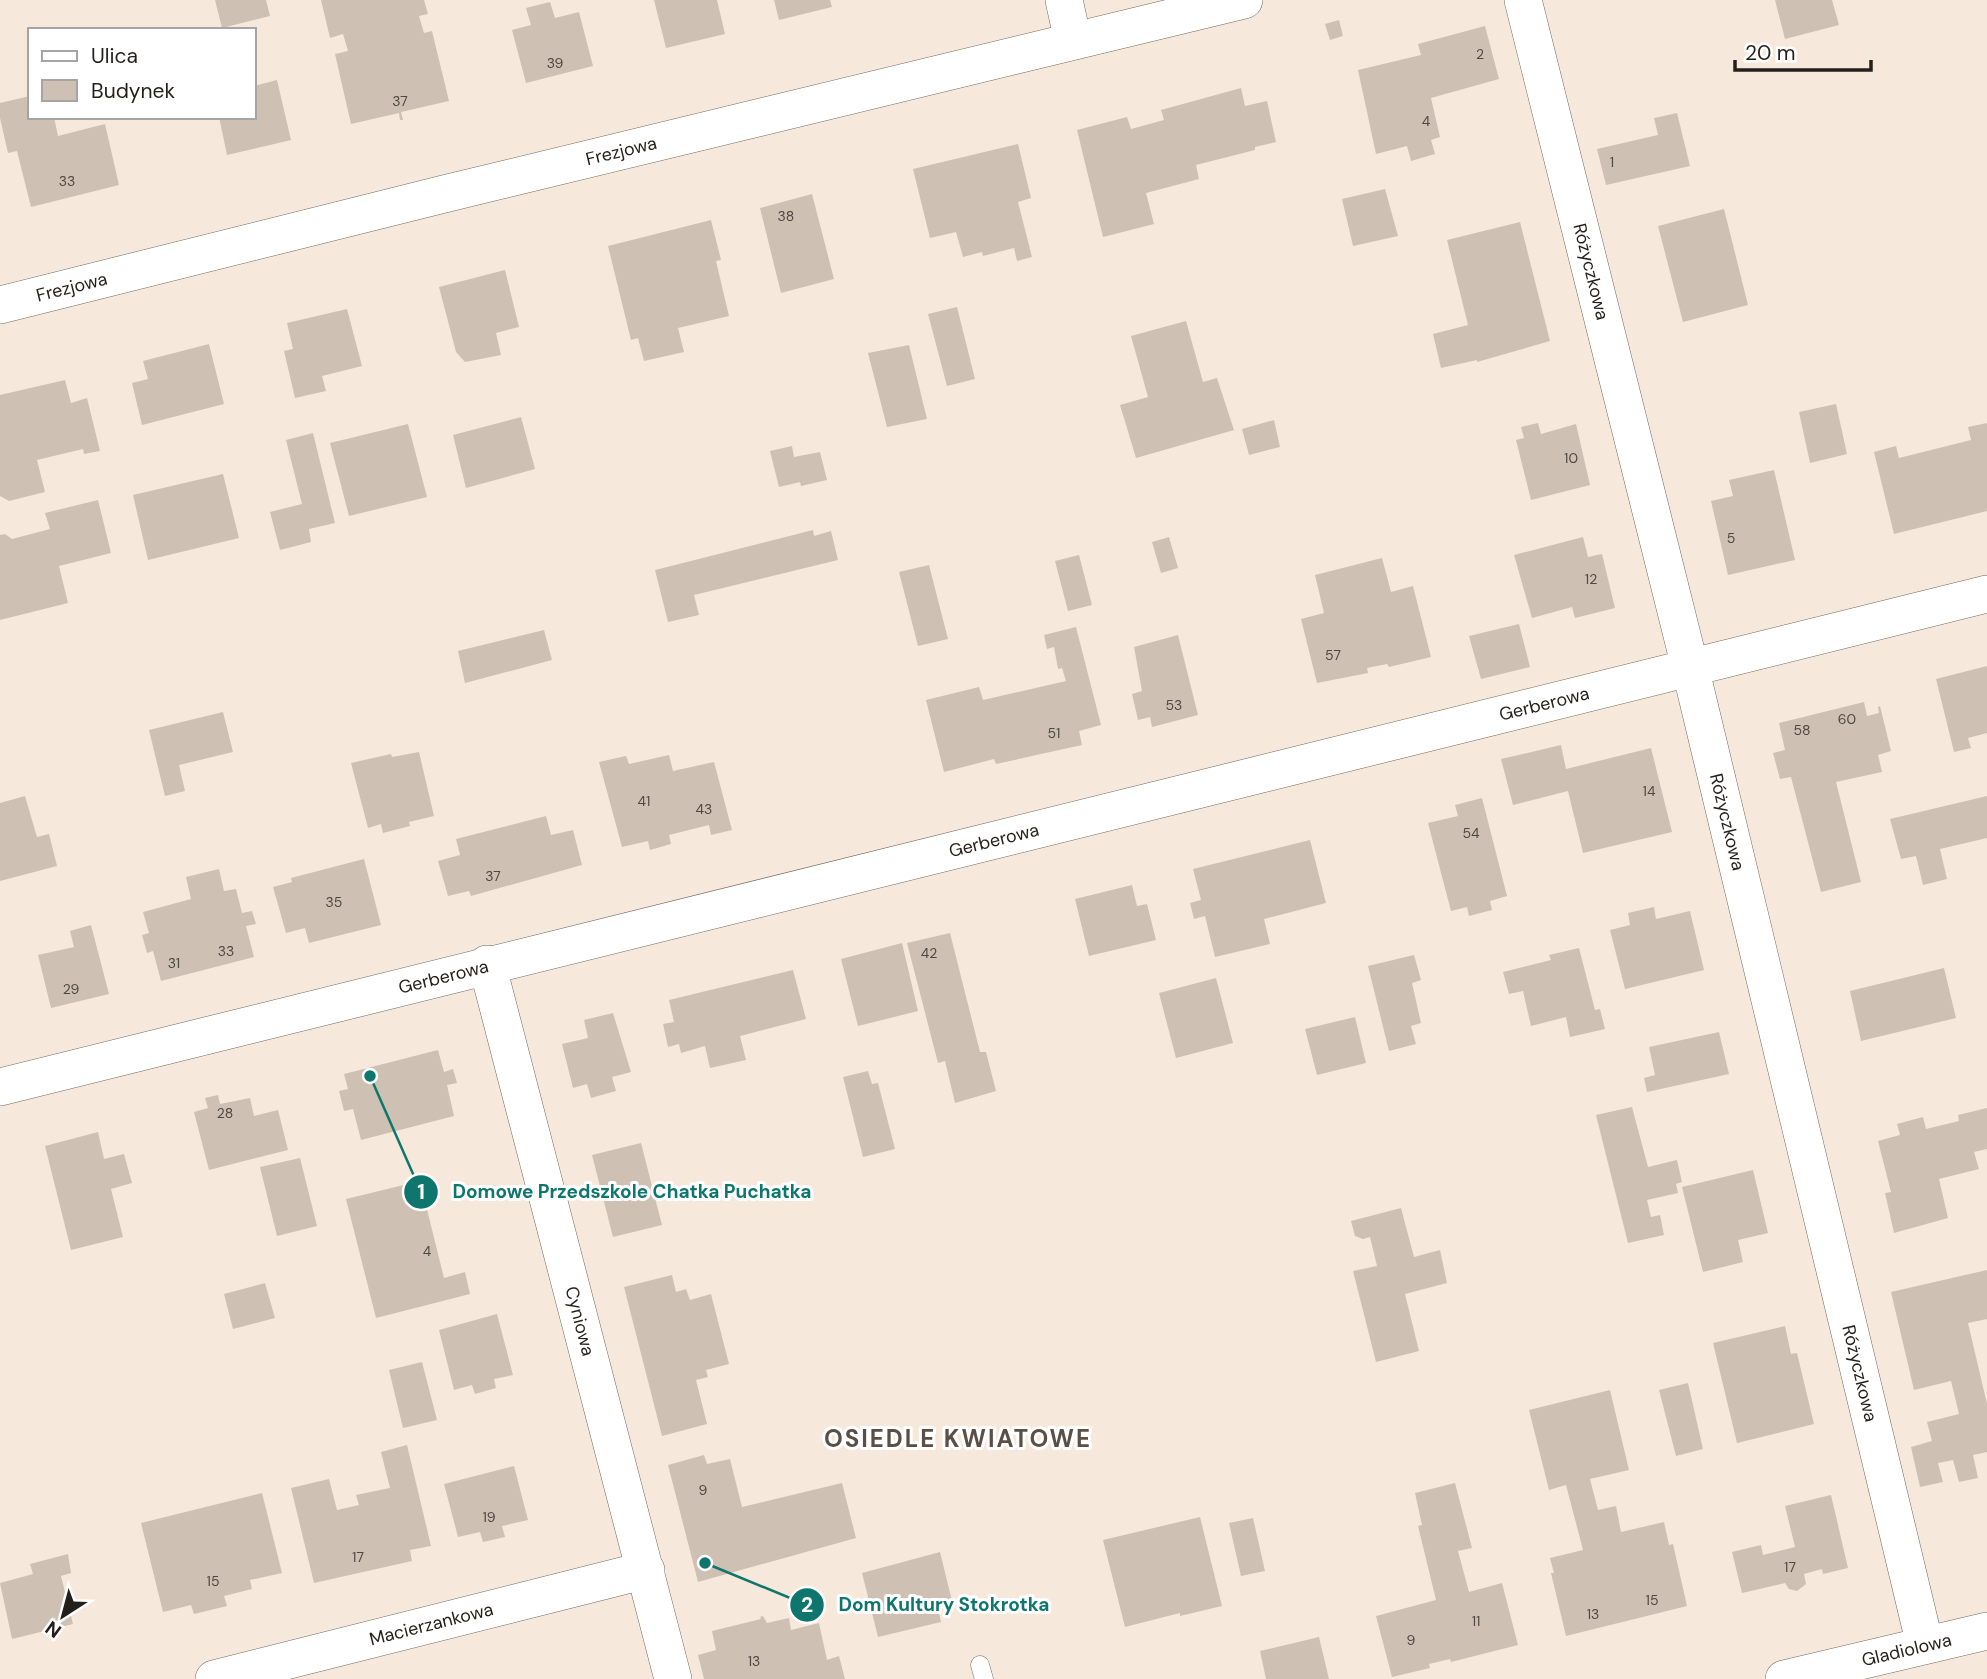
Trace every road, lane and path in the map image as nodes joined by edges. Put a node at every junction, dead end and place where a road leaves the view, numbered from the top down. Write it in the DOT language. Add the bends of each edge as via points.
graph roads {
  1 [pos="1063,0"];
  2 [pos="1244,0"];
  3 [pos="1523,0"];
  4 [pos="1073,41"];
  5 [pos="0,305"];
  6 [pos="1987,594"];
  7 [pos="1690,667"];
  8 [pos="487,964"];
  9 [pos="0,1087"];
  10 [pos="646,1570"];
  11 [pos="1987,1631"];
  12 [pos="1926,1645"];
  13 [pos="214,1679"];
  14 [pos="673,1679"];
  15 [pos="1784,1679"];
  1 -- 4 [label="street"];
  2 -- 4 [label="street, Frezjowa"];
  3 -- 7 [label="street, Różyczkowa"];
  4 -- 5 [label="street, Frezjowa"];
  6 -- 7 [label="street, Gerberowa"];
  7 -- 8 [label="street, Gerberowa"];
  7 -- 12 [label="street, Różyczkowa"];
  8 -- 9 [label="street, Gerberowa"];
  8 -- 10 [label="street, Cyniowa"];
  10 -- 13 [label="street, Macierzankowa"];
  10 -- 14 [label="street, Cyniowa"];
  11 -- 12 [label="street, Gladiolowa"];
  12 -- 15 [label="street, Gladiolowa"];
}
